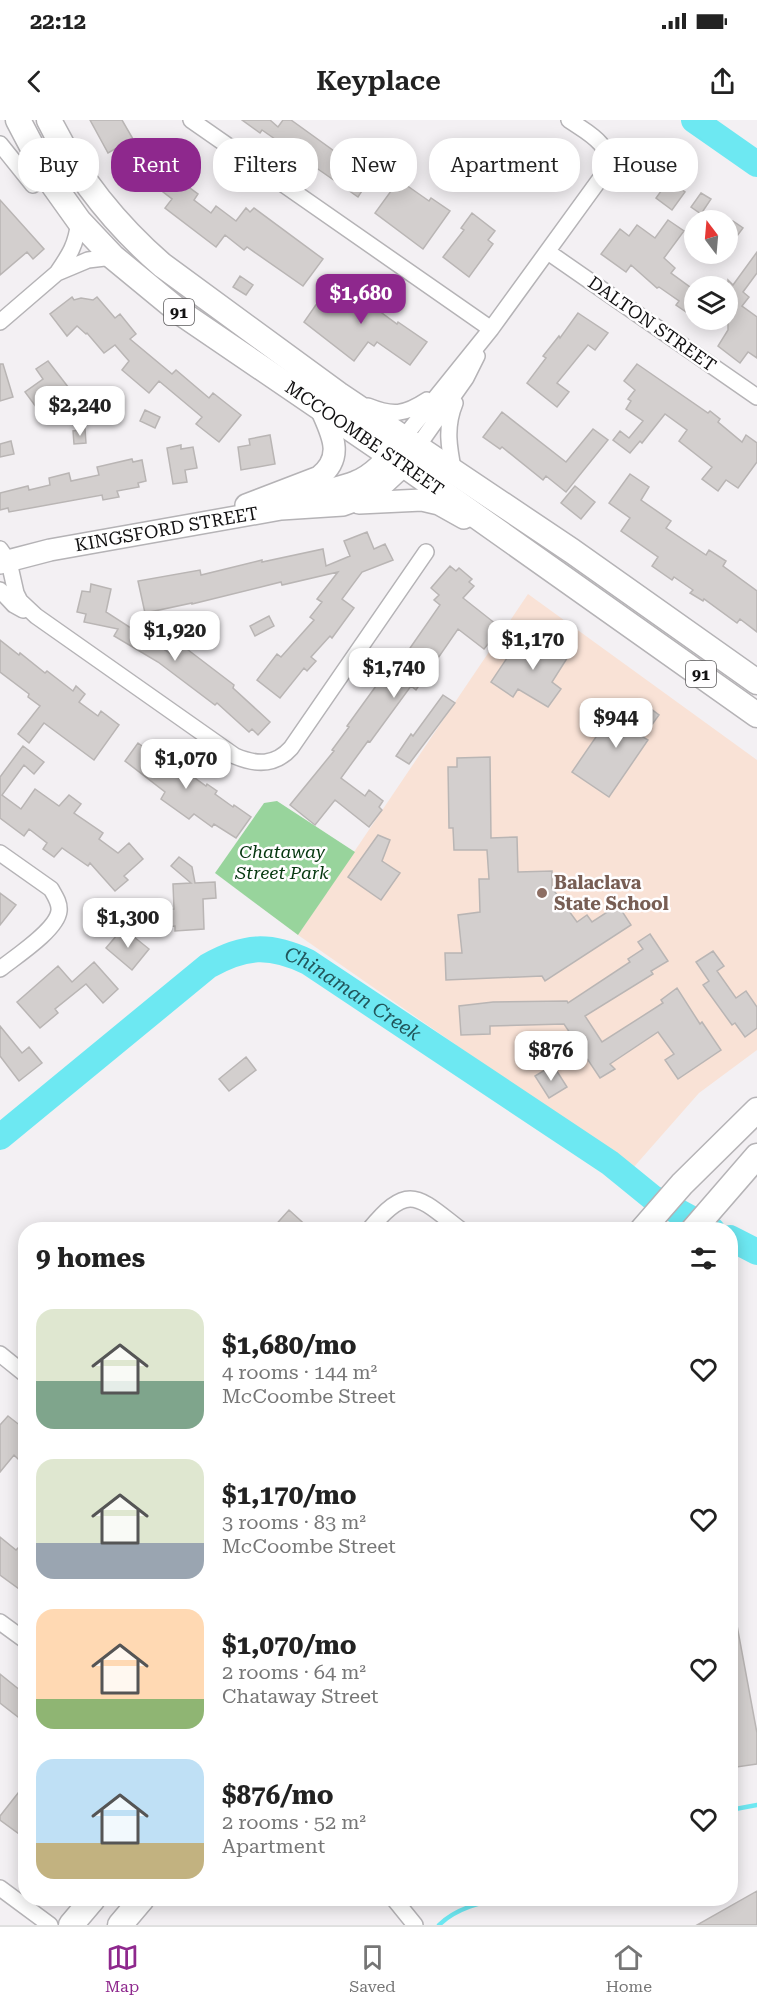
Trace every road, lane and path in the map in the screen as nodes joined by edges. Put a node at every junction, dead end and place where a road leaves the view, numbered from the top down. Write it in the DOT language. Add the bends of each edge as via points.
graph roads {
  1 [pos="18,120"];
  2 [pos="49,120"];
  3 [pos="191,120"];
  4 [pos="569,120"];
  5 [pos="0,144"];
  6 [pos="18,166"];
  7 [pos="79,221"];
  8 [pos="548,252"];
  9 [pos="113,257"];
  10 [pos="57,273"];
  11 [pos="0,322"];
  12 [pos="491,329"];
  13 [pos="466,378"];
  14 [pos="438,393"];
  15 [pos="757,397"];
  16 [pos="329,402"];
  17 [pos="404,451"];
  18 [pos="454,472"];
  19 [pos="343,504"];
  20 [pos="281,508"];
  21 [pos="201,523"];
  22 [pos="426,552"];
  23 [pos="2,556"];
  24 [pos="536,557"];
  25 [pos="0,590"];
  26 [pos="36,616"];
  27 [pos="757,682"];
  28 [pos="757,715"];
  29 [pos="0,853"];
  30 [pos="0,969"];
  31 [pos="757,1110"];
  32 [pos="757,1156"];
  33 [pos="376,1222"];
  34 [pos="451,1222"];
  35 [pos="649,1222"];
  36 [pos="700,1222"];
  37 [pos="0,1354"];
  38 [pos="18,1369"];
  39 [pos="0,1622"];
  40 [pos="18,1635"];
  41 [pos="0,1888"];
  42 [pos="18,1901"];
  43 [pos="24,1906"];
  44 [pos="87,1906"];
  45 [pos="136,1906"];
  46 [pos="400,1906"];
  47 [pos="414,1924"];
  48 [pos="50,1925"];
  49 [pos="71,1925"];
  50 [pos="120,1925"];
  1 -- 7 [label="main road, MCCOOMBE STREET / 91" via="49,179"];
  2 -- 16 [label="main road, MCCOOMBE STREET / 91" via="67,154 120,225 185,283 255,332"];
  3 -- 12 [label="street"];
  4 -- 8 [label="street" via="601,142 608,156 605,172"];
  5 -- 6 [label="street"];
  7 -- 9 [label="main road, MCCOOMBE STREET / 91"];
  7 -- 10 [label="street" via="76,241"];
  8 -- 12 [label="street"];
  8 -- 15 [label="street, DALTON STREET"];
  9 -- 10 [label="street" via="88,260"];
  9 -- 16 [label="main road, MCCOOMBE STREET / 91" via="180,313"];
  10 -- 11 [label="street"];
  12 -- 13 [label="street"];
  12 -- 14 [label="street"];
  13 -- 17 [label="street"];
  13 -- 18 [label="street" via="448,425"];
  14 -- 16 [label="street" via="414,409 396,413"];
  14 -- 17 [label="street"];
  16 -- 17 [label="main road, MCCOOMBE STREET / 91"];
  16 -- 21 [label="street" via="334,449 327,471"];
  17 -- 18 [label="main road, MCCOOMBE STREET / 91"];
  17 -- 19 [label="street, KINGSFORD STREET" via="376,491"];
  17 -- 20 [label="street, KINGSFORD STREET" via="357,481"];
  17 -- 24 [label="main road, MCCOOMBE STREET / 91"];
  18 -- 27 [label="main road, MCCOOMBE STREET / 91"];
  19 -- 20 [label="street, KINGSFORD STREET"];
  19 -- 24 [label="street" via="432,501"];
  20 -- 21 [label="street, KINGSFORD STREET"];
  21 -- 23 [label="street, KINGSFORD STREET"];
  22 -- 26 [label="street" via="291,748 280,758 265,763 235,756"];
  23 -- 26 [label="street" via="16,593"];
  24 -- 28 [label="main road, MCCOOMBE STREET / 91"];
  25 -- 26 [label="street" via="14,605"];
  29 -- 30 [label="street" via="51,890 60,909 48,930"];
  31 -- 35 [label="main road"];
  32 -- 36 [label="main road"];
  33 -- 34 [label="street" via="394,1203 405,1198 425,1202"];
  37 -- 38 [label="street"];
  39 -- 40 [label="street"];
  41 -- 42 [label="street"];
  43 -- 48 [label="street"];
  44 -- 49 [label="main road"];
  45 -- 50 [label="main road"];
  46 -- 47 [label="street"];
}
